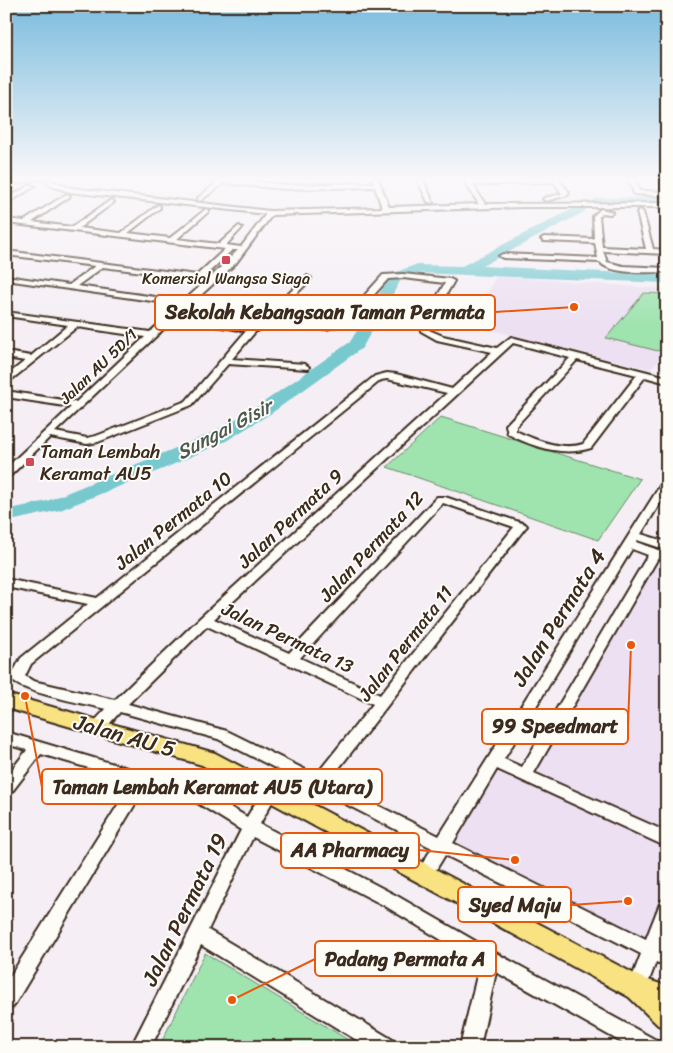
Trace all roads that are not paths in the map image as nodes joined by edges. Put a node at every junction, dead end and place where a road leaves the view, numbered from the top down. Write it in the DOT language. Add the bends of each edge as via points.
graph roads {
  1 [pos="66,228"];
  2 [pos="130,228"];
  3 [pos="186,228"];
  4 [pos="239,228"];
  5 [pos="259,228"];
  6 [pos="598,228"];
  7 [pos="644,228"];
  8 [pos="73,229"];
  9 [pos="122,234"];
  10 [pos="544,239"];
  11 [pos="172,240"];
  12 [pos="599,245"];
  13 [pos="221,246"];
  14 [pos="231,247"];
  15 [pos="244,249"];
  16 [pos="650,251"];
  17 [pos="667,252"];
  18 [pos="6,253"];
  19 [pos="503,256"];
  20 [pos="603,260"];
  21 [pos="101,265"];
  22 [pos="667,270"];
  23 [pos="199,277"];
  24 [pos="6,278"];
  25 [pos="307,278"];
  26 [pos="215,279"];
  27 [pos="71,287"];
  28 [pos="186,304"];
  29 [pos="6,314"];
  30 [pos="173,316"];
  31 [pos="262,324"];
  32 [pos="74,325"];
  33 [pos="252,330"];
  34 [pos="151,335"];
  35 [pos="498,351"];
  36 [pos="6,355"];
  37 [pos="576,356"];
  38 [pos="32,359"];
  39 [pos="225,361"];
  40 [pos="305,367"];
  41 [pos="644,374"];
  42 [pos="667,380"];
  43 [pos="6,381"];
  44 [pos="452,392"];
  45 [pos="6,394"];
  46 [pos="78,405"];
  47 [pos="48,434"];
  48 [pos="6,474"];
  49 [pos="666,484"];
  50 [pos="521,526"];
  51 [pos="632,539"];
  52 [pos="667,546"];
  53 [pos="661,555"];
  54 [pos="6,582"];
  55 [pos="98,602"];
  56 [pos="205,620"];
  57 [pos="291,659"];
  58 [pos="6,701"];
  59 [pos="382,702"];
  60 [pos="117,706"];
  61 [pos="96,727"];
  62 [pos="6,738"];
  63 [pos="38,747"];
  64 [pos="494,761"];
  65 [pos="525,775"];
  66 [pos="143,778"];
  67 [pos="318,783"];
  68 [pos="6,790"];
  69 [pos="270,792"];
  70 [pos="250,827"];
  71 [pos="667,840"];
  72 [pos="441,846"];
  73 [pos="423,876"];
  74 [pos="667,907"];
  75 [pos="197,933"];
  76 [pos="650,950"];
  77 [pos="667,958"];
  78 [pos="490,959"];
  79 [pos="637,988"];
  80 [pos="667,998"];
  81 [pos="6,1000"];
  82 [pos="667,1016"];
  83 [pos="142,1047"];
  84 [pos="386,1047"];
  85 [pos="470,1047"];
  86 [pos="649,1047"];
  1 -- 8 [label="street"];
  2 -- 9 [label="street"];
  3 -- 11 [label="street"];
  4 -- 13 [label="street"];
  5 -- 15 [label="street, Jalan AU 5D/1"];
  6 -- 12 [label="street"];
  7 -- 16 [label="street"];
  8 -- 9 [label="street"];
  9 -- 11 [label="street"];
  10 -- 12 [label="street"];
  11 -- 13 [label="street"];
  12 -- 16 [label="street"];
  12 -- 20 [label="street"];
  13 -- 14 [label="street"];
  14 -- 15 [label="street"];
  14 -- 23 [label="street"];
  15 -- 26 [label="street, Jalan AU 5D/1"];
  16 -- 17 [label="street"];
  18 -- 21 [label="street"];
  19 -- 20 [label="street"];
  20 -- 22 [label="street" via="608,266"];
  21 -- 23 [label="street"];
  21 -- 27 [label="street"];
  23 -- 26 [label="street"];
  24 -- 27 [label="street"];
  25 -- 31 [label="street"];
  26 -- 28 [label="street, Jalan AU 5D/1"];
  27 -- 28 [label="street"];
  28 -- 30 [label="street, Jalan AU 5D/1"];
  29 -- 32 [label="street"];
  30 -- 33 [label="street"];
  30 -- 34 [label="street, Jalan AU 5D/1"];
  31 -- 33 [label="street"];
  31 -- 35 [label="street" via="338,325 346,321 389,276 450,282 425,324 425,331 440,338"];
  32 -- 34 [label="street"];
  32 -- 38 [label="street"];
  33 -- 39 [label="street"];
  34 -- 46 [label="street, Jalan AU 5D/1"];
  35 -- 37 [label="street, Jalan Permata 9" via="511,340"];
  35 -- 44 [label="street, Jalan Permata 9"];
  36 -- 38 [label="street"];
  37 -- 41 [label="street"];
  37 -- 41 [label="street" via="511,425 511,432 578,451 587,446"];
  38 -- 43 [label="street"];
  39 -- 40 [label="street"];
  39 -- 47 [label="street" via="189,403 98,439 87,441"];
  41 -- 42 [label="street"];
  44 -- 55 [label="street, Jalan Permata 10" via="387,376 378,378"];
  44 -- 56 [label="street, Jalan Permata 9"];
  45 -- 46 [label="street"];
  46 -- 47 [label="street, Jalan AU 5D/1"];
  47 -- 48 [label="street, Jalan AU 5D/1"];
  49 -- 51 [label="street, Jalan Permata 4"];
  50 -- 57 [label="street, Jalan Permata 12" via="441,499"];
  50 -- 59 [label="street, Jalan Permata 11"];
  51 -- 52 [label="street"];
  51 -- 53 [label="street"];
  51 -- 64 [label="street, Jalan Permata 4"];
  53 -- 65 [label="street"];
  54 -- 55 [label="street"];
  55 -- 60 [label="street, Jalan Permata 10" via="26,661 17,678 29,685"];
  56 -- 57 [label="street, Jalan Permata 13"];
  56 -- 60 [label="street, Jalan Permata 9"];
  57 -- 59 [label="street, Jalan Permata 13"];
  58 -- 61 [label="main road, Jalan AU 5"];
  59 -- 67 [label="street, Jalan Permata 11"];
  60 -- 61 [label="street, Jalan Permata 9"];
  60 -- 67 [label="street" via="222,735"];
  61 -- 69 [label="main road, Jalan AU 5" via="208,759"];
  62 -- 63 [label="street"];
  63 -- 66 [label="street"];
  63 -- 68 [label="street"];
  64 -- 65 [label="street"];
  64 -- 72 [label="street, Jalan Permata 4"];
  65 -- 71 [label="street"];
  66 -- 70 [label="street" via="196,794"];
  66 -- 81 [label="street"];
  67 -- 72 [label="street"];
  69 -- 70 [label="street, Jalan Permata 19"];
  69 -- 73 [label="main road, Jalan AU 5"];
  70 -- 75 [label="street, Jalan Permata 19"];
  70 -- 78 [label="street" via="391,901"];
  72 -- 73 [label="street, Jalan Permata 4"];
  72 -- 76 [label="street"];
  73 -- 79 [label="main road, Jalan AU 5"];
  74 -- 76 [label="street"];
  75 -- 83 [label="street, Jalan Permata 19"];
  75 -- 84 [label="street"];
  76 -- 77 [label="street"];
  76 -- 79 [label="street"];
  78 -- 85 [label="street"];
  78 -- 86 [label="street"];
  79 -- 80 [label="main road"];
  79 -- 82 [label="main road"];
}
